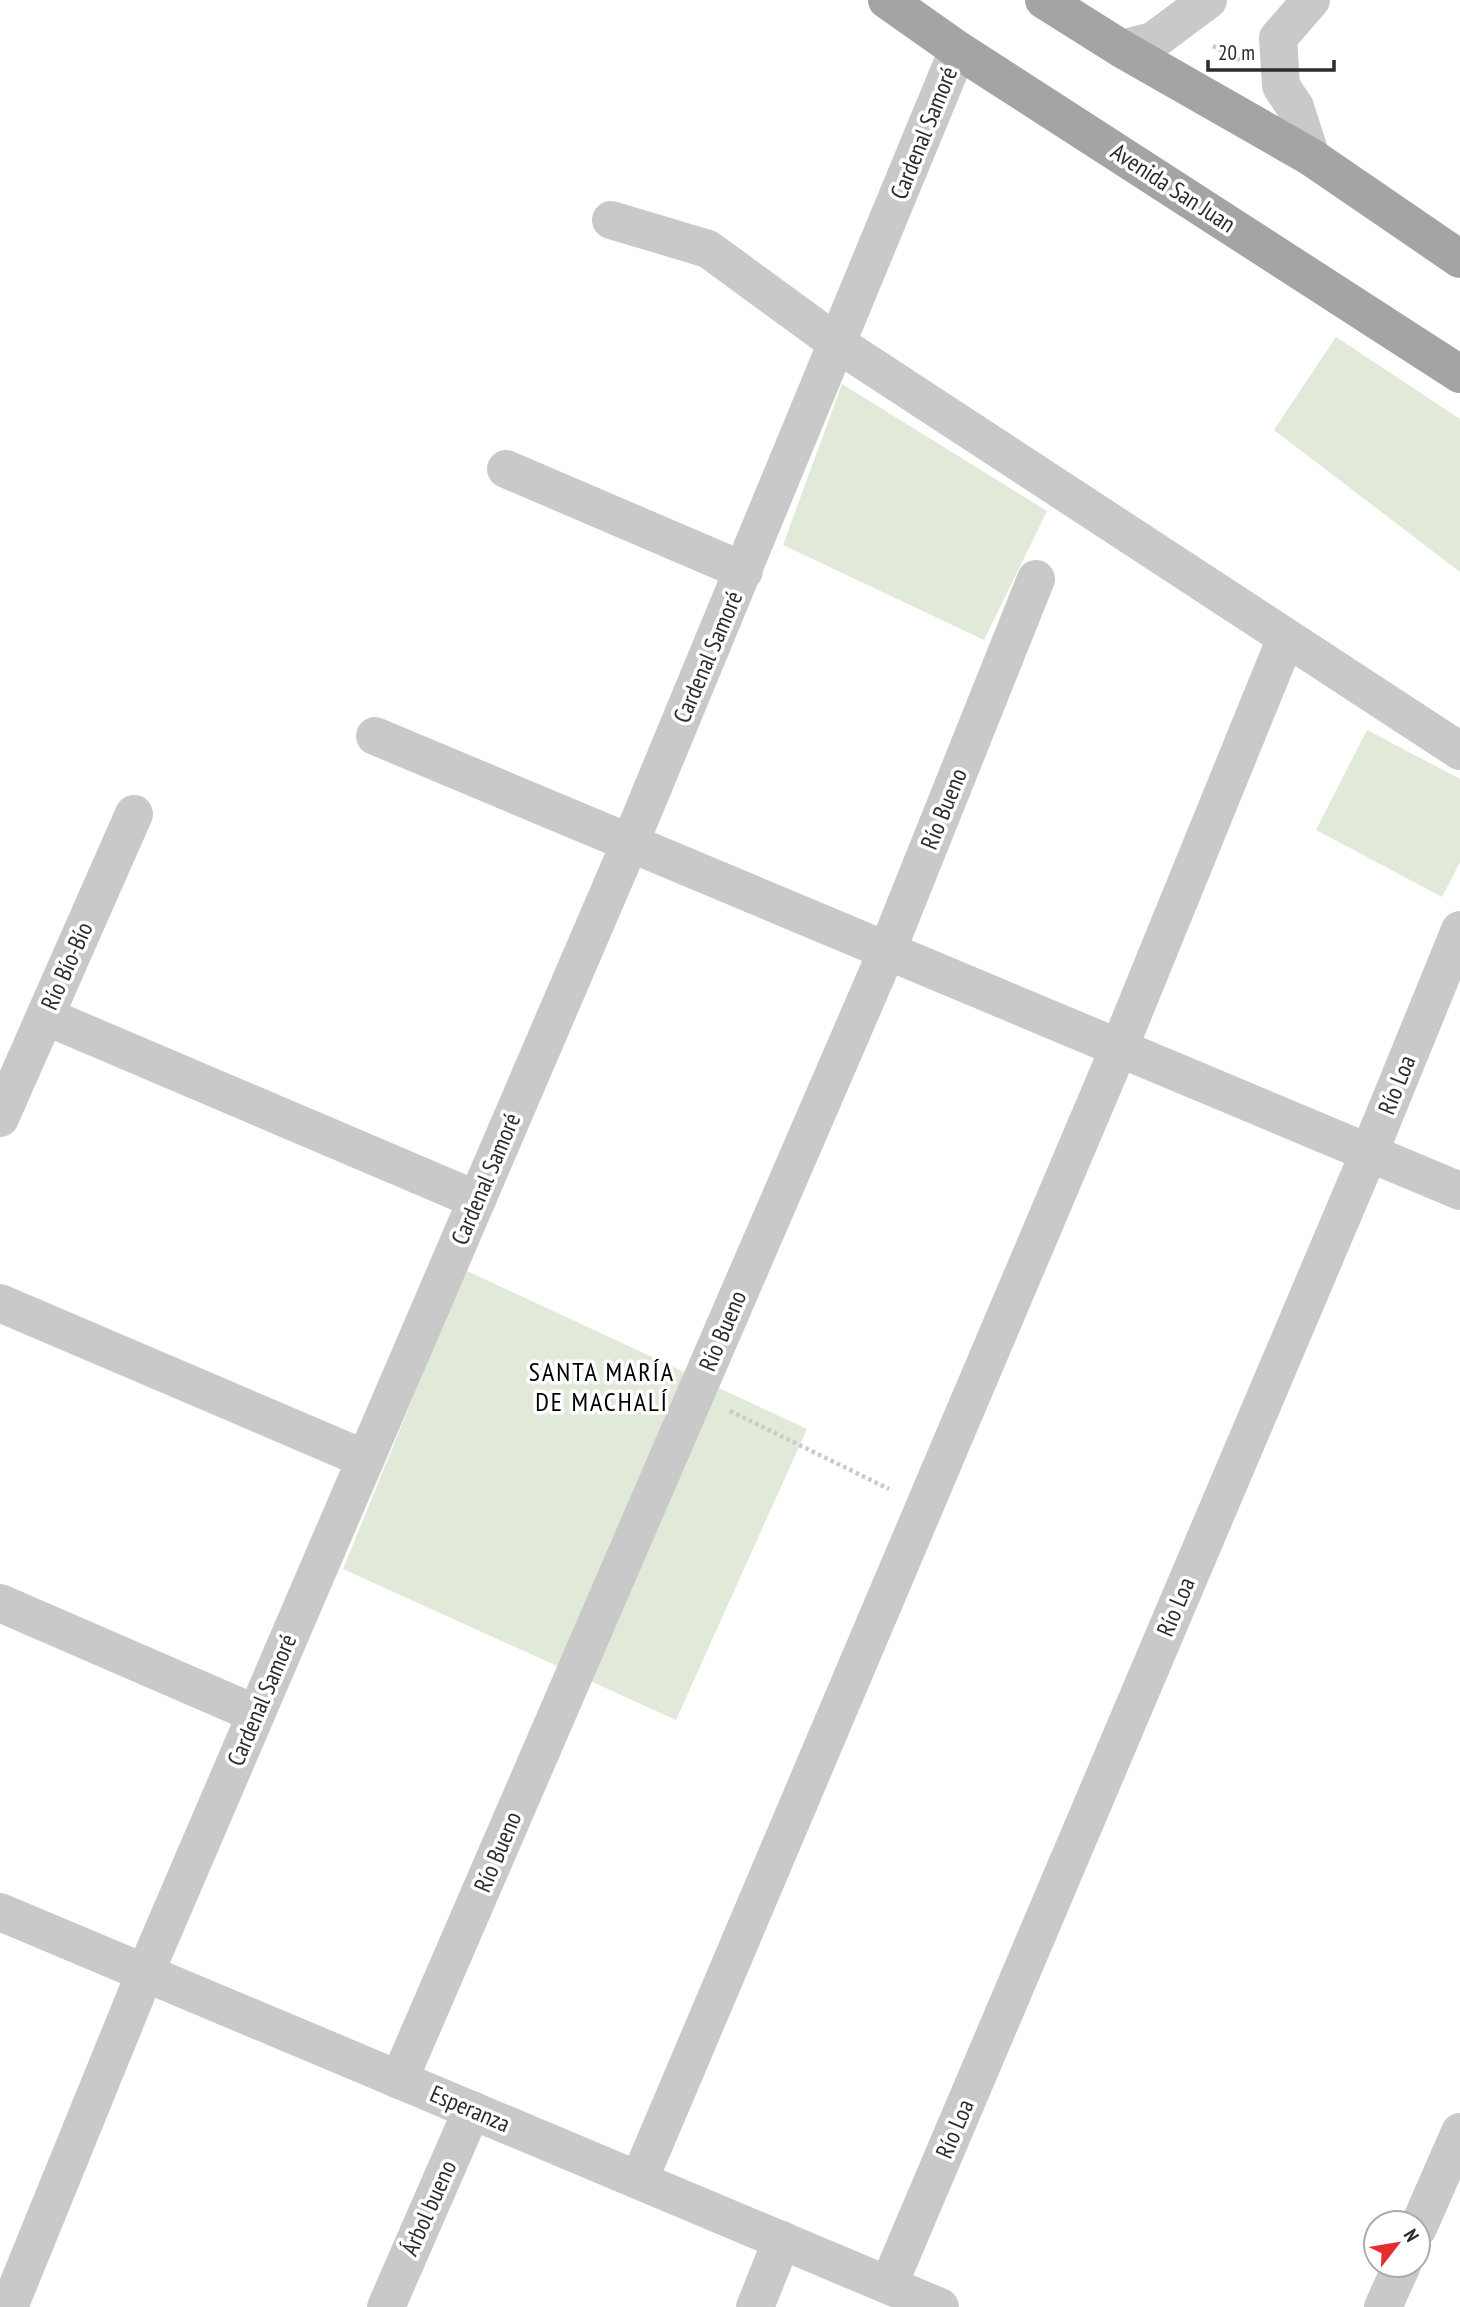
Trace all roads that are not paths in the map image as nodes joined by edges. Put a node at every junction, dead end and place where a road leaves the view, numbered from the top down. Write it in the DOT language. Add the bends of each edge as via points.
graph roads {
  1 [pos="887,0"];
  2 [pos="1044,0"];
  3 [pos="1209,0"];
  4 [pos="1311,0"];
  5 [pos="1122,49"];
  6 [pos="958,50"];
  7 [pos="1311,157"];
  8 [pos="611,220"];
  9 [pos="1460,259"];
  10 [pos="838,344"];
  11 [pos="1460,374"];
  12 [pos="506,469"];
  13 [pos="744,571"];
  14 [pos="1036,579"];
  15 [pos="1286,638"];
  16 [pos="375,736"];
  17 [pos="1460,751"];
  18 [pos="134,814"];
  19 [pos="630,843"];
  20 [pos="1460,930"];
  21 [pos="887,951"];
  22 [pos="45,1016"];
  23 [pos="1119,1048"];
  24 [pos="0,1118"];
  25 [pos="1369,1153"];
  26 [pos="1460,1191"];
  27 [pos="477,1199"];
  28 [pos="0,1303"];
  29 [pos="365,1459"];
  30 [pos="0,1603"];
  31 [pos="256,1713"];
  32 [pos="0,1912"];
  33 [pos="145,1973"];
  34 [pos="399,2080"];
  35 [pos="472,2110"];
  36 [pos="1460,2132"];
  37 [pos="639,2179"];
  38 [pos="1426,2209"];
  39 [pos="782,2240"];
  40 [pos="1396,2279"];
  41 [pos="889,2284"];
  42 [pos="9,2307"];
  43 [pos="386,2307"];
  44 [pos="755,2307"];
  45 [pos="940,2307"];
  46 [pos="1383,2307"];
  1 -- 6 [label="main road, Avenida San Juan"];
  2 -- 5 [label="main road"];
  3 -- 5 [label="street" via="1153,41"];
  4 -- 7 [label="street" via="1278,38 1281,86 1294,107"];
  5 -- 7 [label="main road"];
  6 -- 10 [label="street, Cardenal Samoré"];
  6 -- 11 [label="main road, Avenida San Juan"];
  7 -- 9 [label="main road"];
  8 -- 10 [label="street" via="708,248"];
  10 -- 13 [label="street, Cardenal Samoré"];
  10 -- 15 [label="street"];
  12 -- 13 [label="street"];
  13 -- 19 [label="street, Cardenal Samoré"];
  14 -- 21 [label="street, Río Bueno"];
  15 -- 17 [label="street"];
  15 -- 23 [label="street"];
  16 -- 19 [label="street"];
  18 -- 22 [label="street, Río Bío-Bío"];
  19 -- 21 [label="street"];
  19 -- 27 [label="street, Cardenal Samoré"];
  20 -- 25 [label="street, Río Loa"];
  21 -- 23 [label="street"];
  21 -- 34 [label="street, Río Bueno"];
  22 -- 24 [label="street, Río Bío-Bío"];
  22 -- 27 [label="street"];
  23 -- 25 [label="street"];
  23 -- 37 [label="street"];
  25 -- 26 [label="street"];
  25 -- 41 [label="street, Río Loa"];
  27 -- 29 [label="street, Cardenal Samoré"];
  28 -- 29 [label="street"];
  29 -- 31 [label="street, Cardenal Samoré"];
  30 -- 31 [label="street"];
  31 -- 33 [label="street, Cardenal Samoré"];
  32 -- 33 [label="street, Esperanza"];
  33 -- 34 [label="street, Esperanza"];
  33 -- 42 [label="street, Cardenal Samoré"];
  34 -- 35 [label="street, Esperanza"];
  35 -- 37 [label="street, Esperanza"];
  35 -- 43 [label="street, Árbol bueno"];
  36 -- 38 [label="street"];
  37 -- 39 [label="street, Esperanza"];
  39 -- 41 [label="street, Esperanza"];
  39 -- 44 [label="street"];
  40 -- 46 [label="street"];
  41 -- 45 [label="street, Esperanza"];
}
